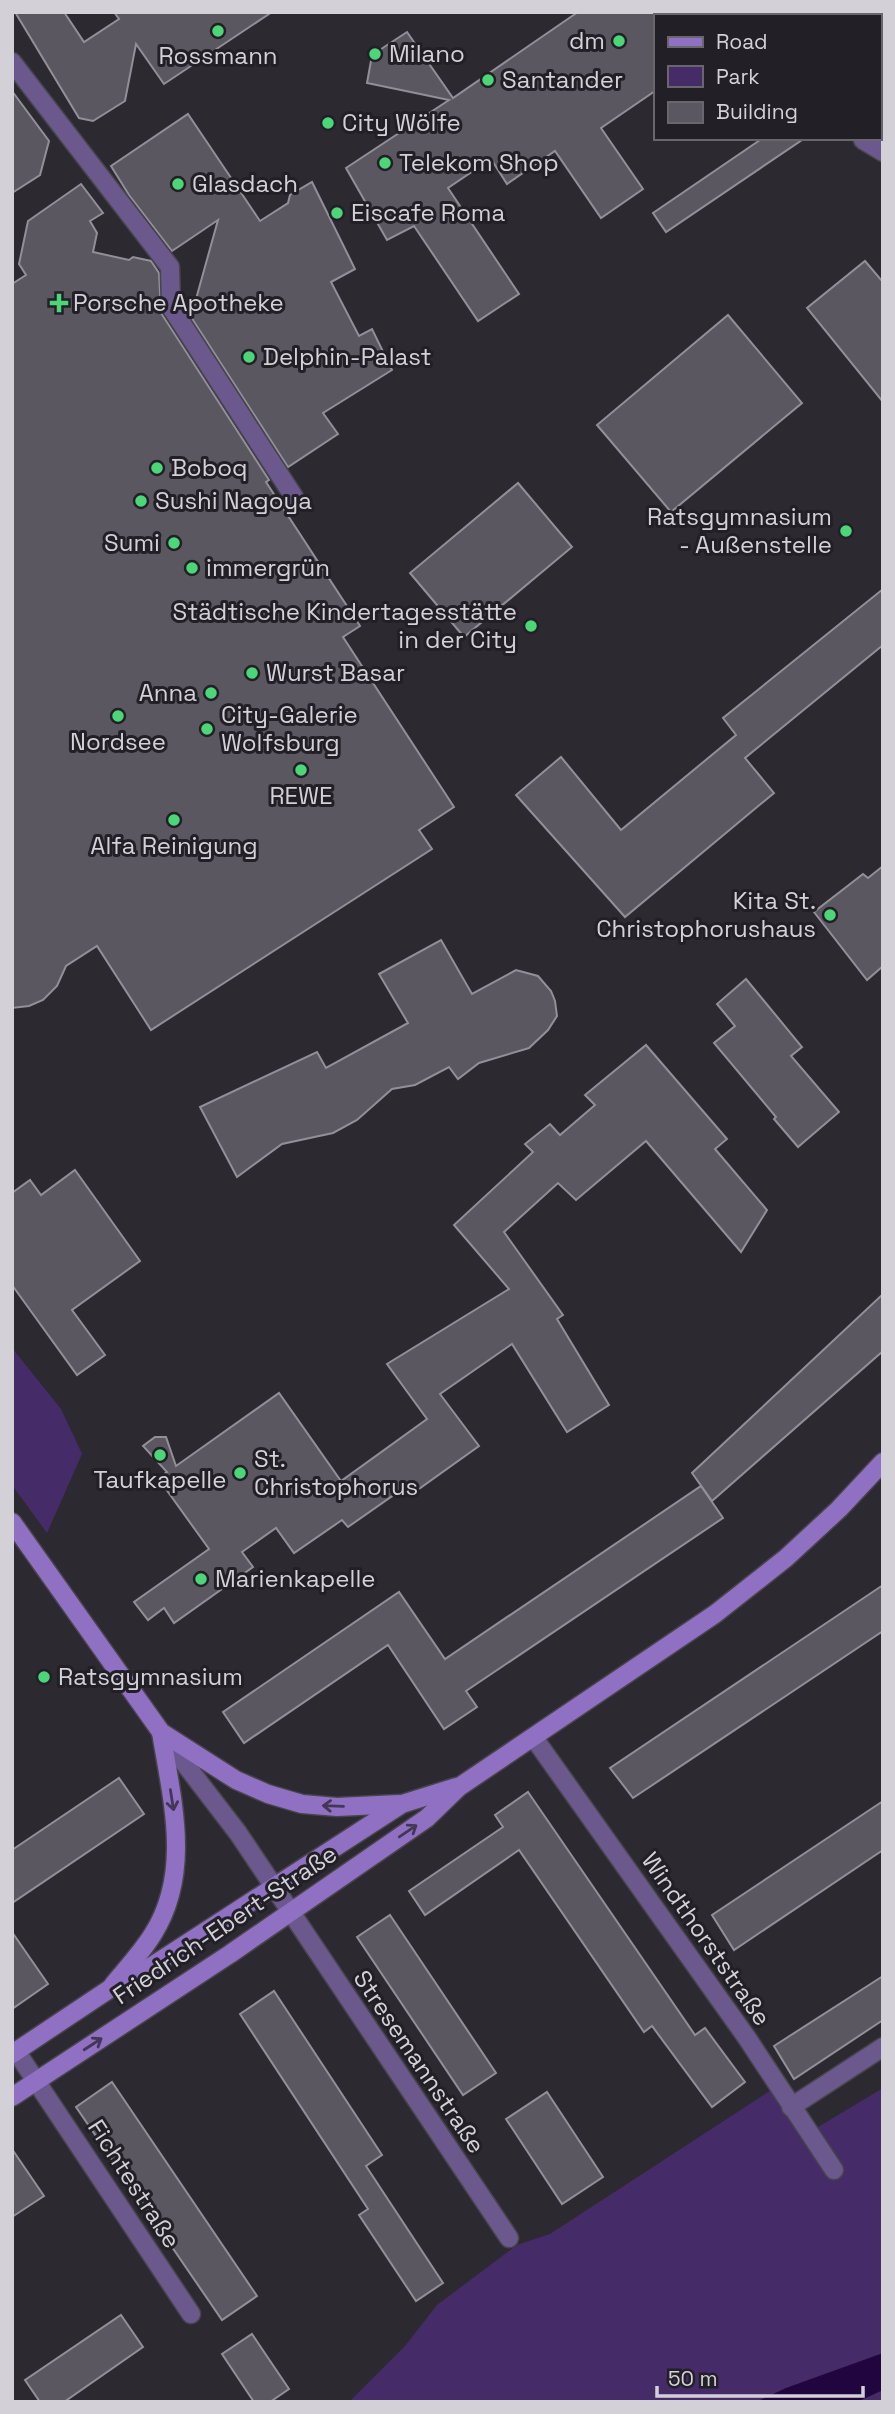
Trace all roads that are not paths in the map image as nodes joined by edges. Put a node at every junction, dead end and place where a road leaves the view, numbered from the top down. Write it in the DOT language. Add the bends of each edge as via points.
graph roads {
  1 [pos="12,62"];
  2 [pos="863,140"];
  3 [pos="883,152"];
  4 [pos="294,497"];
  5 [pos="883,1462"];
  6 [pos="12,1521"];
  7 [pos="161,1732"];
  8 [pos="534,1738"];
  9 [pos="459,1787"];
  10 [pos="402,1804"];
  11 [pos="274,1886"];
  12 [pos="291,1911"];
  13 [pos="111,1988"];
  14 [pos="883,2047"];
  15 [pos="14,2052"];
  16 [pos="36,2081"];
  17 [pos="12,2097"];
  18 [pos="791,2107"];
  19 [pos="834,2170"];
  20 [pos="509,2238"];
  21 [pos="191,2314"];
  1 -- 4 [label="street" via="170,267 171,307"];
  2 -- 3 [label="street"];
  5 -- 8 [label="street, Friedrich-Ebert-Straße" via="804,1542 725,1606"];
  6 -- 7 [label="street"];
  10 -- 7 [label="street, one-way" via="337,1807 302,1804 268,1794 236,1780"];
  7 -- 11 [label="street, Stresemannstraße"];
  7 -- 13 [label="street, one-way" via="177,1829 174,1882 153,1935"];
  8 -- 9 [label="street, Friedrich-Ebert-Straße"];
  8 -- 18 [label="street, Windthorststraße"];
  9 -- 10 [label="street, Friedrich-Ebert-Straße"];
  12 -- 9 [label="street, Friedrich-Ebert-Straße, one-way" via="428,1818"];
  10 -- 11 [label="street, Friedrich-Ebert-Straße"];
  11 -- 12 [label="street, Stresemannstraße"];
  11 -- 13 [label="street, Friedrich-Ebert-Straße"];
  16 -- 12 [label="street, Friedrich-Ebert-Straße, one-way"];
  12 -- 20 [label="street, Stresemannstraße"];
  13 -- 15 [label="street, Friedrich-Ebert-Straße"];
  14 -- 18 [label="street"];
  15 -- 16 [label="street, Fichtestraße"];
  16 -- 17 [label="street, Friedrich-Ebert-Straße"];
  16 -- 21 [label="street, Fichtestraße"];
  18 -- 19 [label="street, Windthorststraße"];
}
